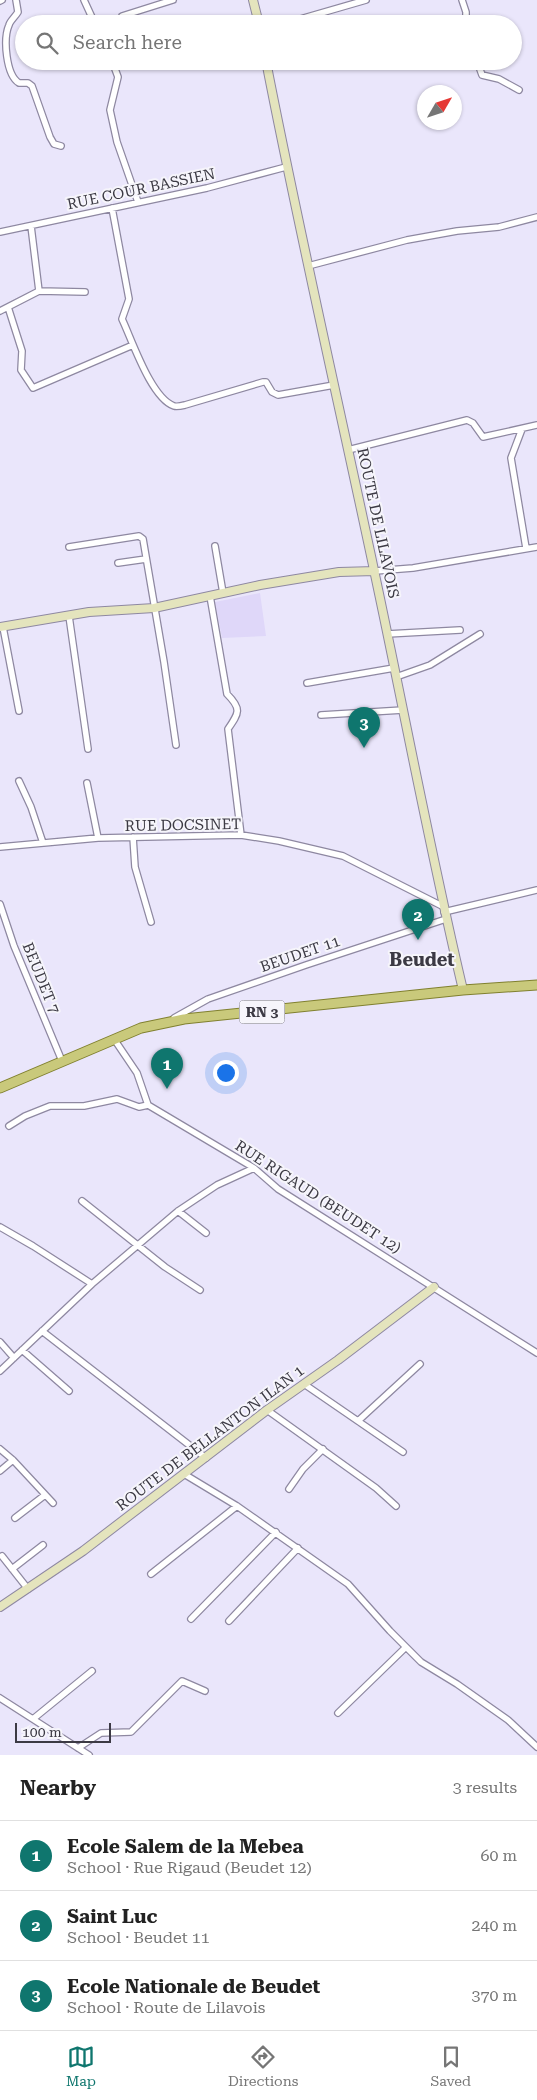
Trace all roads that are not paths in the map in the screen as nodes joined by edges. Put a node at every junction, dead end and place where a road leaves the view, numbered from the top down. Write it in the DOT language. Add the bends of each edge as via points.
graph roads {
  1 [pos="16,0"];
  2 [pos="84,0"];
  3 [pos="173,0"];
  4 [pos="254,0"];
  5 [pos="366,0"];
  6 [pos="462,0"];
  7 [pos="16,15"];
  8 [pos="91,15"];
  9 [pos="125,15"];
  10 [pos="256,15"];
  11 [pos="314,15"];
  12 [pos="466,15"];
  13 [pos="15,16"];
  14 [pos="115,70"];
  15 [pos="268,70"];
  16 [pos="480,70"];
  17 [pos="519,90"];
  18 [pos="61,146"];
  19 [pos="286,167"];
  20 [pos="138,202"];
  21 [pos="112,208"];
  22 [pos="537,217"];
  23 [pos="31,226"];
  24 [pos="0,232"];
  25 [pos="308,266"];
  26 [pos="39,291"];
  27 [pos="85,292"];
  28 [pos="8,307"];
  29 [pos="0,311"];
  30 [pos="133,345"];
  31 [pos="334,385"];
  32 [pos="537,425"];
  33 [pos="522,429"];
  34 [pos="348,450"];
  35 [pos="215,546"];
  36 [pos="69,547"];
  37 [pos="537,547"];
  38 [pos="526,548"];
  39 [pos="146,559"];
  40 [pos="118,563"];
  41 [pos="375,571"];
  42 [pos="223,594"];
  43 [pos="210,596"];
  44 [pos="154,608"];
  45 [pos="69,616"];
  46 [pos="2,627"];
  47 [pos="460,630"];
  48 [pos="387,634"];
  49 [pos="480,634"];
  50 [pos="394,668"];
  51 [pos="396,677"];
  52 [pos="307,683"];
  53 [pos="403,710"];
  54 [pos="18,711"];
  55 [pos="321,715"];
  56 [pos="176,745"];
  57 [pos="88,749"];
  58 [pos="19,781"];
  59 [pos="87,783"];
  60 [pos="241,835"];
  61 [pos="133,837"];
  62 [pos="98,838"];
  63 [pos="43,843"];
  64 [pos="0,848"];
  65 [pos="537,890"];
  66 [pos="0,904"];
  67 [pos="444,913"];
  68 [pos="151,922"];
  69 [pos="537,985"];
  70 [pos="463,990"];
  71 [pos="166,1022"];
  72 [pos="114,1039"];
  73 [pos="62,1061"];
  74 [pos="0,1088"];
  75 [pos="148,1105"];
  76 [pos="9,1126"];
  77 [pos="254,1168"];
  78 [pos="82,1202"];
  79 [pos="178,1211"];
  80 [pos="0,1227"];
  81 [pos="206,1233"];
  82 [pos="138,1246"];
  83 [pos="92,1284"];
  84 [pos="434,1287"];
  85 [pos="200,1290"];
  86 [pos="42,1331"];
  87 [pos="0,1342"];
  88 [pos="22,1350"];
  89 [pos="537,1353"];
  90 [pos="14,1358"];
  91 [pos="420,1364"];
  92 [pos="0,1371"];
  93 [pos="304,1384"];
  94 [pos="69,1391"];
  95 [pos="267,1410"];
  96 [pos="358,1421"];
  97 [pos="0,1449"];
  98 [pos="323,1449"];
  99 [pos="403,1452"];
  100 [pos="206,1458"];
  101 [pos="14,1460"];
  102 [pos="0,1471"];
  103 [pos="184,1474"];
  104 [pos="289,1489"];
  105 [pos="45,1495"];
  106 [pos="53,1503"];
  107 [pos="237,1506"];
  108 [pos="396,1506"];
  109 [pos="15,1518"];
  110 [pos="276,1532"];
  111 [pos="43,1545"];
  112 [pos="298,1548"];
  113 [pos="2,1556"];
  114 [pos="12,1569"];
  115 [pos="151,1574"];
  116 [pos="28,1589"];
  117 [pos="0,1607"];
  118 [pos="191,1619"];
  119 [pos="229,1622"];
  120 [pos="406,1646"];
  121 [pos="92,1671"];
  122 [pos="205,1691"];
  123 [pos="0,1698"];
  124 [pos="338,1713"];
  125 [pos="33,1719"];
  126 [pos="537,1747"];
  127 [pos="78,1748"];
  128 [pos="89,1755"];
  1 -- 7 [label="street"];
  2 -- 8 [label="street"];
  3 -- 9 [label="street"];
  4 -- 10 [label="main road"];
  5 -- 11 [label="street"];
  6 -- 12 [label="street"];
  13 -- 18 [label="street" via="9,24 4,43 13,76 19,83 32,86 50,137 54,144"];
  14 -- 20 [label="street" via="118,77 110,110 117,142"];
  15 -- 19 [label="main road, ROUTE DE LILAVOIS"];
  16 -- 17 [label="street" via="482,75 499,79"];
  19 -- 20 [label="street, RUE COUR BASSIEN"];
  19 -- 25 [label="main road, ROUTE DE LILAVOIS"];
  20 -- 21 [label="street, RUE COUR BASSIEN"];
  21 -- 23 [label="street, RUE COUR BASSIEN"];
  21 -- 30 [label="street" via="129,299 122,319"];
  22 -- 25 [label="street" via="499,227 408,240"];
  23 -- 24 [label="street, RUE COUR BASSIEN"];
  23 -- 26 [label="street"];
  25 -- 31 [label="main road, ROUTE DE LILAVOIS"];
  26 -- 27 [label="street"];
  26 -- 28 [label="street"];
  28 -- 29 [label="street"];
  28 -- 30 [label="street" via="22,351 22,370 33,388"];
  30 -- 31 [label="street" via="160,395 175,407 264,382 278,395"];
  31 -- 34 [label="main road, ROUTE DE LILAVOIS"];
  32 -- 33 [label="street"];
  33 -- 34 [label="street" via="483,437 473,423 466,420"];
  33 -- 38 [label="street" via="511,458"];
  34 -- 41 [label="main road, ROUTE DE LILAVOIS"];
  35 -- 42 [label="street"];
  36 -- 39 [label="street" via="139,536 143,539"];
  37 -- 38 [label="street"];
  38 -- 41 [label="street" via="413,568"];
  39 -- 40 [label="street"];
  39 -- 44 [label="street"];
  41 -- 42 [label="main road" via="339,572"];
  41 -- 48 [label="main road, ROUTE DE LILAVOIS"];
  42 -- 43 [label="main road"];
  43 -- 44 [label="main road"];
  43 -- 60 [label="street" via="227,694 238,708 237,716 228,729"];
  44 -- 45 [label="main road"];
  44 -- 56 [label="street"];
  45 -- 46 [label="main road"];
  45 -- 57 [label="street"];
  46 -- 54 [label="street"];
  47 -- 48 [label="street"];
  48 -- 50 [label="main road, ROUTE DE LILAVOIS"];
  49 -- 51 [label="street" via="425,668"];
  50 -- 51 [label="main road, ROUTE DE LILAVOIS"];
  50 -- 52 [label="street"];
  51 -- 53 [label="main road, ROUTE DE LILAVOIS"];
  53 -- 55 [label="street"];
  53 -- 67 [label="main road, ROUTE DE LILAVOIS"];
  58 -- 63 [label="street"];
  59 -- 62 [label="street"];
  60 -- 61 [label="street, RUE DOCSINET"];
  60 -- 67 [label="street, RUE DOCSINET" via="343,856"];
  61 -- 62 [label="street, RUE DOCSINET"];
  61 -- 68 [label="street" via="135,867"];
  62 -- 63 [label="street, RUE DOCSINET"];
  63 -- 64 [label="street, RUE DOCSINET"];
  65 -- 67 [label="street, BEUDET 11"];
  66 -- 73 [label="street, BEUDET 7"];
  67 -- 70 [label="main road, ROUTE DE LILAVOIS"];
  67 -- 71 [label="street, BEUDET 11" via="208,999"];
  69 -- 70 [label="main road, RN 3"];
  70 -- 71 [label="main road, RN 3"];
  71 -- 72 [label="main road, RN 3"];
  72 -- 73 [label="main road, RN 3"];
  72 -- 75 [label="street" via="137,1073"];
  73 -- 74 [label="main road, RN 3"];
  75 -- 76 [label="street" via="139,1107 117,1099 84,1106 50,1106"];
  75 -- 77 [label="street, RUE RIGAUD (BEUDET 12)"];
  77 -- 79 [label="street" via="217,1185"];
  77 -- 84 [label="street, RUE RIGAUD (BEUDET 12)" via="278,1189"];
  78 -- 82 [label="street"];
  79 -- 81 [label="street"];
  79 -- 82 [label="street"];
  80 -- 83 [label="street"];
  82 -- 83 [label="street"];
  82 -- 85 [label="street"];
  83 -- 86 [label="street"];
  84 -- 89 [label="street, RUE RIGAUD (BEUDET 12)"];
  84 -- 93 [label="main road, ROUTE DE BELLANTON ILAN 1"];
  86 -- 88 [label="street"];
  86 -- 100 [label="street"];
  87 -- 90 [label="street"];
  88 -- 90 [label="street"];
  88 -- 94 [label="street"];
  90 -- 92 [label="street"];
  91 -- 96 [label="street"];
  93 -- 95 [label="main road, ROUTE DE BELLANTON ILAN 1"];
  93 -- 96 [label="street"];
  95 -- 98 [label="street"];
  95 -- 100 [label="main road, ROUTE DE BELLANTON ILAN 1"];
  96 -- 99 [label="street"];
  97 -- 101 [label="street"];
  98 -- 104 [label="street"];
  98 -- 108 [label="street"];
  100 -- 103 [label="main road, ROUTE DE BELLANTON ILAN 1"];
  101 -- 102 [label="street"];
  101 -- 105 [label="street"];
  103 -- 107 [label="street"];
  103 -- 116 [label="main road, ROUTE DE BELLANTON ILAN 1"];
  105 -- 106 [label="street"];
  105 -- 109 [label="street"];
  107 -- 110 [label="street"];
  107 -- 115 [label="street"];
  110 -- 112 [label="street"];
  110 -- 118 [label="street"];
  111 -- 114 [label="street"];
  112 -- 119 [label="street"];
  112 -- 120 [label="street" via="348,1584"];
  113 -- 114 [label="street"];
  114 -- 116 [label="street"];
  116 -- 117 [label="main road, ROUTE DE BELLANTON ILAN 1"];
  120 -- 124 [label="street"];
  120 -- 126 [label="street" via="421,1662 508,1720"];
  121 -- 125 [label="street"];
  122 -- 127 [label="street" via="182,1681 131,1732 101,1733"];
  123 -- 125 [label="street"];
  125 -- 127 [label="street"];
  127 -- 128 [label="street"];
}
